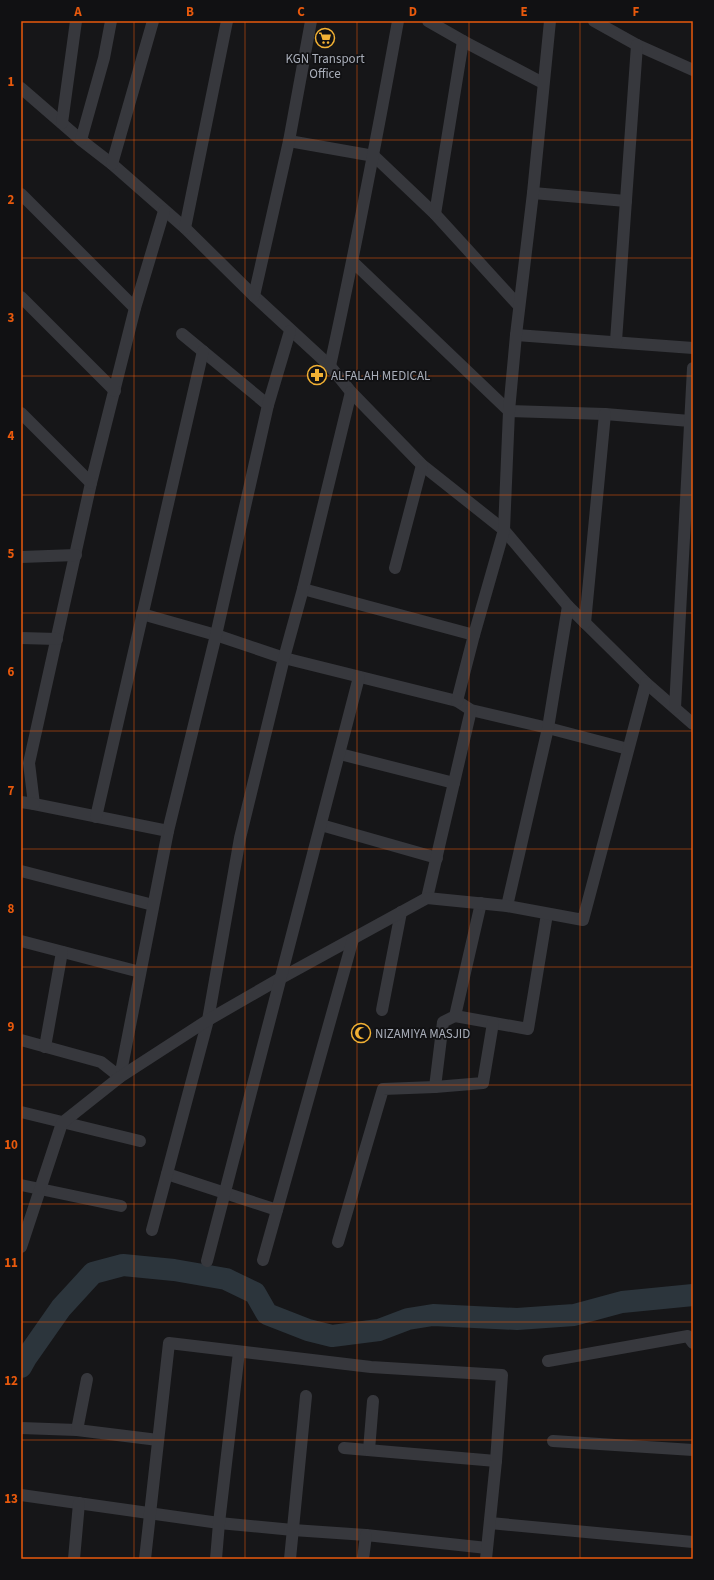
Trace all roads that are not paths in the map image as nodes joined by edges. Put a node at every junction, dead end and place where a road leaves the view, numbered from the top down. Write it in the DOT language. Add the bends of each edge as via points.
graph roads {
  1 [pos="76,21"];
  2 [pos="111,21"];
  3 [pos="153,21"];
  4 [pos="227,21"];
  5 [pos="310,21"];
  6 [pos="398,21"];
  7 [pos="428,21"];
  8 [pos="550,21"];
  9 [pos="594,21"];
  10 [pos="463,41"];
  11 [pos="637,45"];
  12 [pos="693,70"];
  13 [pos="543,83"];
  14 [pos="21,88"];
  15 [pos="62,123"];
  16 [pos="81,140"];
  17 [pos="289,141"];
  18 [pos="374,156"];
  19 [pos="112,164"];
  20 [pos="21,194"];
  21 [pos="533,194"];
  22 [pos="626,201"];
  23 [pos="164,211"];
  24 [pos="435,214"];
  25 [pos="185,228"];
  26 [pos="353,262"];
  27 [pos="254,296"];
  28 [pos="21,297"];
  29 [pos="519,306"];
  30 [pos="135,308"];
  31 [pos="290,331"];
  32 [pos="182,334"];
  33 [pos="516,335"];
  34 [pos="616,341"];
  35 [pos="693,348"];
  36 [pos="202,351"];
  37 [pos="330,366"];
  38 [pos="693,368"];
  39 [pos="115,391"];
  40 [pos="351,392"];
  41 [pos="268,405"];
  42 [pos="509,411"];
  43 [pos="21,413"];
  44 [pos="605,414"];
  45 [pos="690,421"];
  46 [pos="422,465"];
  47 [pos="92,483"];
  48 [pos="504,530"];
  49 [pos="76,555"];
  50 [pos="21,557"];
  51 [pos="688,562"];
  52 [pos="395,568"];
  53 [pos="303,589"];
  54 [pos="568,606"];
  55 [pos="142,614"];
  56 [pos="585,623"];
  57 [pos="216,635"];
  58 [pos="474,635"];
  59 [pos="21,638"];
  60 [pos="57,639"];
  61 [pos="284,658"];
  62 [pos="359,677"];
  63 [pos="646,683"];
  64 [pos="457,701"];
  65 [pos="675,708"];
  66 [pos="471,710"];
  67 [pos="693,724"];
  68 [pos="548,728"];
  69 [pos="628,749"];
  70 [pos="340,754"];
  71 [pos="454,783"];
  72 [pos="21,802"];
  73 [pos="34,804"];
  74 [pos="96,817"];
  75 [pos="321,825"];
  76 [pos="168,831"];
  77 [pos="437,858"];
  78 [pos="21,871"];
  79 [pos="427,898"];
  80 [pos="481,903"];
  81 [pos="153,905"];
  82 [pos="507,906"];
  83 [pos="401,912"];
  84 [pos="548,914"];
  85 [pos="353,939"];
  86 [pos="21,941"];
  87 [pos="62,952"];
  88 [pos="140,972"];
  89 [pos="281,978"];
  90 [pos="382,1010"];
  91 [pos="455,1016"];
  92 [pos="208,1020"];
  93 [pos="493,1023"];
  94 [pos="21,1040"];
  95 [pos="45,1047"];
  96 [pos="120,1077"];
  97 [pos="435,1087"];
  98 [pos="21,1112"];
  99 [pos="62,1123"];
  100 [pos="140,1141"];
  101 [pos="167,1174"];
  102 [pos="21,1185"];
  103 [pos="41,1189"];
  104 [pos="224,1193"];
  105 [pos="121,1206"];
  106 [pos="277,1210"];
  107 [pos="152,1230"];
  108 [pos="338,1242"];
  109 [pos="21,1247"];
  110 [pos="263,1260"];
  111 [pos="207,1261"];
  112 [pos="693,1343"];
  113 [pos="239,1352"];
  114 [pos="548,1361"];
  115 [pos="87,1380"];
  116 [pos="306,1396"];
  117 [pos="373,1401"];
  118 [pos="21,1428"];
  119 [pos="77,1430"];
  120 [pos="158,1440"];
  121 [pos="553,1441"];
  122 [pos="344,1448"];
  123 [pos="370,1450"];
  124 [pos="693,1450"];
  125 [pos="496,1461"];
  126 [pos="21,1495"];
  127 [pos="79,1503"];
  128 [pos="150,1514"];
  129 [pos="219,1523"];
  130 [pos="490,1523"];
  131 [pos="293,1530"];
  132 [pos="366,1535"];
  133 [pos="693,1542"];
  134 [pos="486,1554"];
  135 [pos="74,1559"];
  136 [pos="145,1559"];
  137 [pos="216,1559"];
  138 [pos="290,1559"];
  139 [pos="363,1559"];
  1 -- 15 [label="street"];
  2 -- 16 [label="street" via="104,58"];
  3 -- 19 [label="street"];
  4 -- 25 [label="street"];
  5 -- 17 [label="street"];
  6 -- 18 [label="street"];
  7 -- 10 [label="street"];
  8 -- 13 [label="street"];
  9 -- 11 [label="street"];
  10 -- 13 [label="street"];
  10 -- 24 [label="street"];
  11 -- 12 [label="street"];
  11 -- 22 [label="street"];
  13 -- 21 [label="street"];
  14 -- 15 [label="street"];
  15 -- 16 [label="street"];
  16 -- 19 [label="street"];
  17 -- 18 [label="street"];
  17 -- 27 [label="street"];
  18 -- 24 [label="street"];
  18 -- 26 [label="street"];
  19 -- 23 [label="street"];
  20 -- 30 [label="street"];
  21 -- 22 [label="street"];
  21 -- 29 [label="street"];
  22 -- 34 [label="street"];
  23 -- 25 [label="street"];
  23 -- 30 [label="street"];
  24 -- 29 [label="street"];
  25 -- 27 [label="street"];
  26 -- 37 [label="street"];
  26 -- 42 [label="street"];
  27 -- 31 [label="street"];
  28 -- 39 [label="street"];
  29 -- 33 [label="street"];
  30 -- 39 [label="street"];
  31 -- 37 [label="street"];
  31 -- 41 [label="street"];
  32 -- 36 [label="street"];
  33 -- 34 [label="street"];
  33 -- 42 [label="street"];
  34 -- 35 [label="street"];
  36 -- 41 [label="street"];
  36 -- 55 [label="street"];
  37 -- 40 [label="street"];
  38 -- 45 [label="street"];
  39 -- 47 [label="street"];
  40 -- 46 [label="street"];
  40 -- 53 [label="street"];
  41 -- 57 [label="street"];
  42 -- 44 [label="street"];
  42 -- 48 [label="street"];
  43 -- 47 [label="street"];
  44 -- 45 [label="street"];
  44 -- 56 [label="street"];
  45 -- 51 [label="street"];
  46 -- 48 [label="street"];
  46 -- 52 [label="street"];
  47 -- 49 [label="street"];
  48 -- 54 [label="street"];
  48 -- 58 [label="street"];
  49 -- 50 [label="street"];
  49 -- 60 [label="street"];
  51 -- 65 [label="street"];
  53 -- 58 [label="street"];
  53 -- 61 [label="street"];
  54 -- 56 [label="street"];
  54 -- 68 [label="street"];
  55 -- 57 [label="street"];
  55 -- 74 [label="street"];
  56 -- 63 [label="street"];
  57 -- 61 [label="street"];
  57 -- 76 [label="street"];
  58 -- 64 [label="street"];
  59 -- 60 [label="street"];
  60 -- 73 [label="street" via="29,763"];
  61 -- 62 [label="street"];
  61 -- 92 [label="street" via="240,838"];
  62 -- 64 [label="street"];
  62 -- 70 [label="street"];
  63 -- 65 [label="street"];
  63 -- 69 [label="street"];
  64 -- 66 [label="street"];
  65 -- 67 [label="street"];
  66 -- 68 [label="street"];
  66 -- 71 [label="street"];
  68 -- 69 [label="street"];
  68 -- 82 [label="street"];
  69 -- 84 [label="street" via="583,920"];
  70 -- 71 [label="street"];
  70 -- 75 [label="street"];
  71 -- 77 [label="street"];
  72 -- 73 [label="street"];
  73 -- 74 [label="street"];
  74 -- 76 [label="street"];
  75 -- 77 [label="street"];
  75 -- 89 [label="street"];
  76 -- 81 [label="street"];
  77 -- 79 [label="street"];
  78 -- 81 [label="street"];
  79 -- 80 [label="street"];
  79 -- 83 [label="street"];
  80 -- 82 [label="street"];
  80 -- 91 [label="street"];
  81 -- 88 [label="street"];
  82 -- 84 [label="street"];
  83 -- 85 [label="street"];
  83 -- 90 [label="street"];
  84 -- 93 [label="street" via="528,1029"];
  85 -- 89 [label="street"];
  85 -- 106 [label="street"];
  86 -- 87 [label="street"];
  87 -- 88 [label="street"];
  87 -- 95 [label="street"];
  88 -- 96 [label="street"];
  89 -- 92 [label="street"];
  89 -- 104 [label="street"];
  91 -- 93 [label="street"];
  91 -- 97 [label="street" via="443,1022"];
  92 -- 96 [label="street"];
  92 -- 101 [label="street"];
  93 -- 97 [label="street" via="484,1082"];
  94 -- 95 [label="street"];
  95 -- 96 [label="street" via="101,1062"];
  96 -- 99 [label="street"];
  97 -- 108 [label="street" via="382,1089"];
  98 -- 99 [label="street"];
  99 -- 100 [label="street"];
  99 -- 103 [label="street"];
  101 -- 104 [label="street"];
  101 -- 107 [label="street"];
  102 -- 103 [label="street"];
  103 -- 105 [label="street"];
  103 -- 109 [label="street"];
  104 -- 106 [label="street"];
  104 -- 111 [label="street"];
  106 -- 110 [label="street"];
  112 -- 114 [label="street" via="688,1336"];
  113 -- 120 [label="street" via="169,1344"];
  113 -- 125 [label="street" via="371,1367 502,1375"];
  113 -- 129 [label="street"];
  115 -- 119 [label="street"];
  116 -- 131 [label="street"];
  117 -- 123 [label="street"];
  118 -- 119 [label="street"];
  119 -- 120 [label="street"];
  120 -- 128 [label="street"];
  121 -- 124 [label="street"];
  122 -- 123 [label="street"];
  123 -- 125 [label="street"];
  125 -- 130 [label="street"];
  126 -- 127 [label="street"];
  127 -- 128 [label="street"];
  127 -- 135 [label="street"];
  128 -- 129 [label="street"];
  128 -- 136 [label="street"];
  129 -- 131 [label="street"];
  129 -- 137 [label="street"];
  130 -- 133 [label="street"];
  130 -- 134 [label="street"];
  131 -- 132 [label="street"];
  131 -- 138 [label="street"];
  132 -- 134 [label="street"];
  132 -- 139 [label="street"];
}
